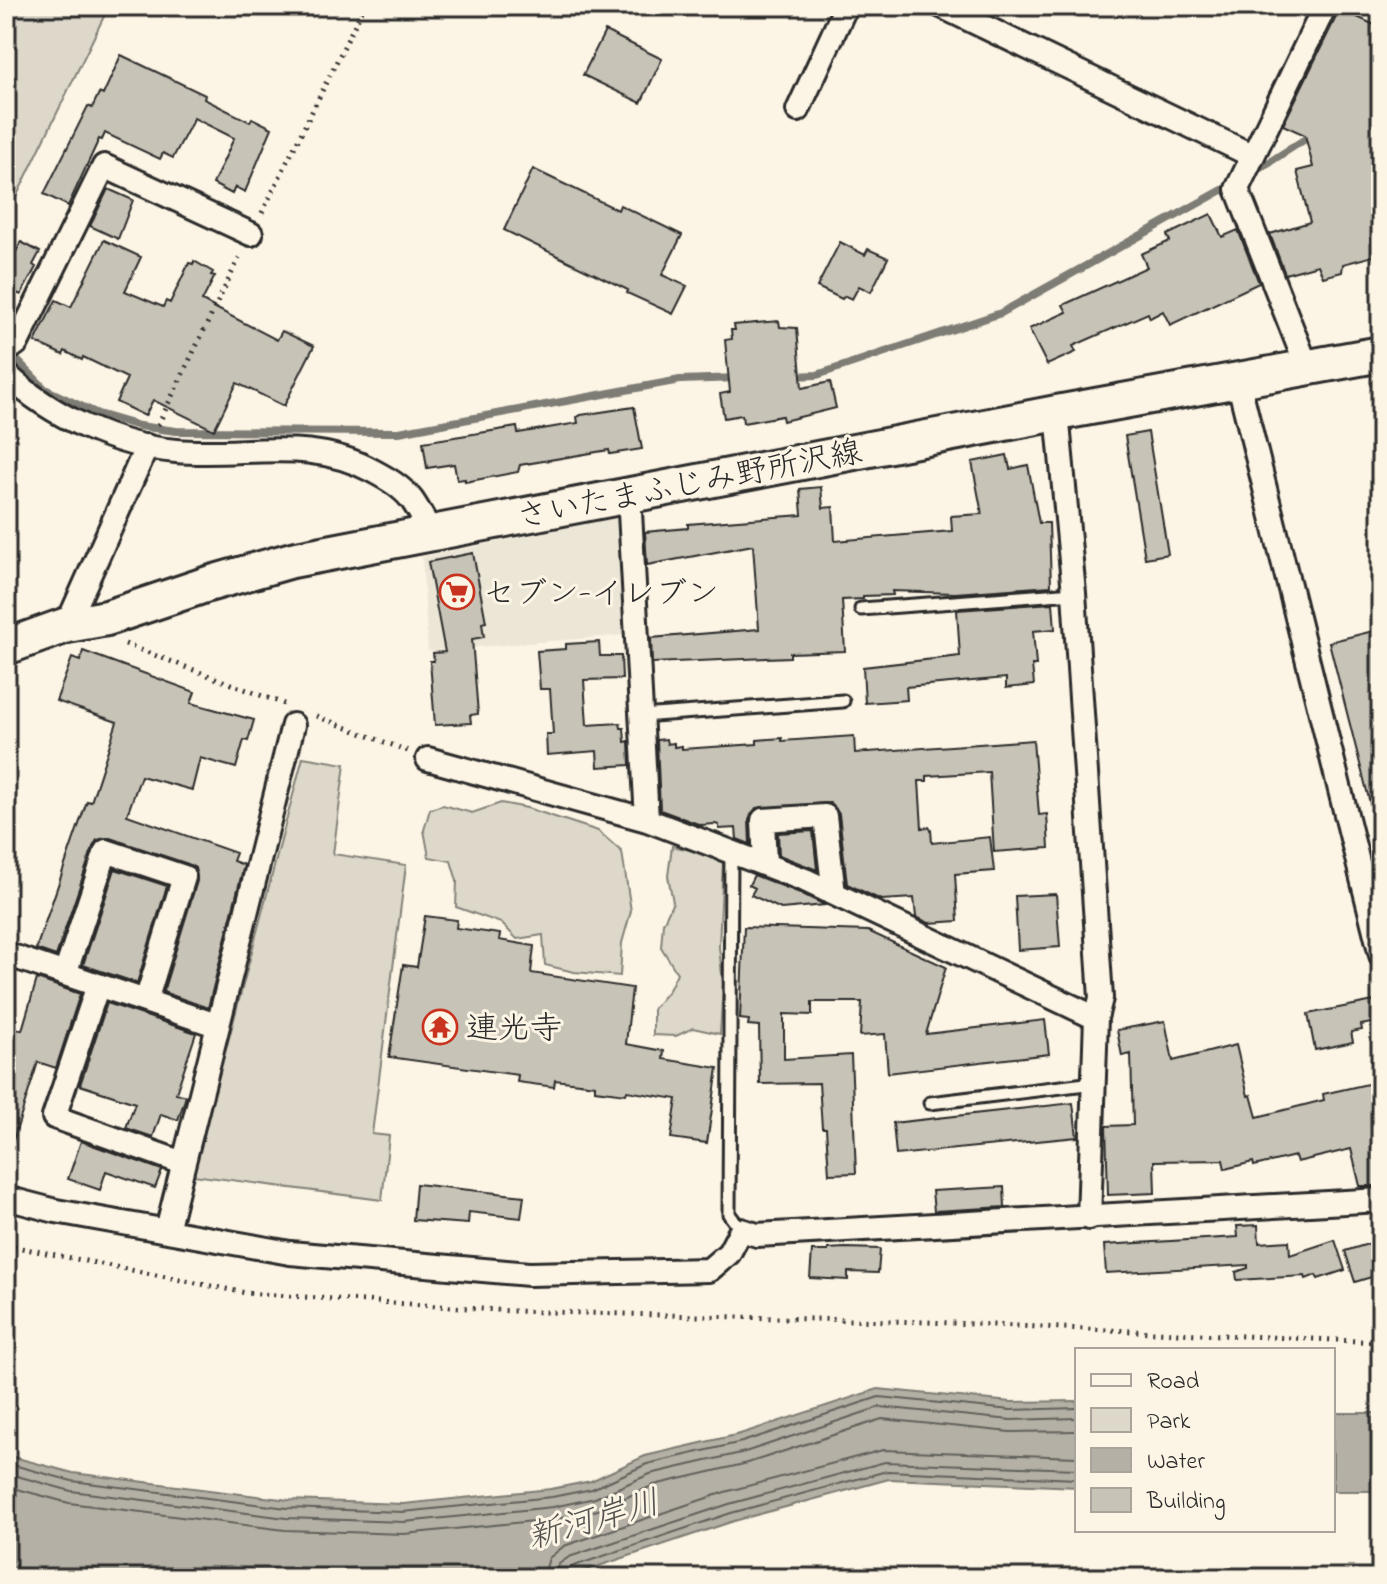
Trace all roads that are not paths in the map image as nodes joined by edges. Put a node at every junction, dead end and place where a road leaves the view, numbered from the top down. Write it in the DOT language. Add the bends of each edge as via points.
graph roads {
  1 [pos="846,6"];
  2 [pos="941,6"];
  3 [pos="1325,6"];
  4 [pos="798,110"];
  5 [pos="1253,156"];
  6 [pos="251,234"];
  7 [pos="6,351"];
  8 [pos="1381,354"];
  9 [pos="1307,367"];
  10 [pos="6,374"];
  11 [pos="1238,380"];
  12 [pos="1057,413"];
  13 [pos="147,446"];
  14 [pos="629,494"];
  15 [pos="431,532"];
  16 [pos="1074,593"];
  17 [pos="861,609"];
  18 [pos="67,625"];
  19 [pos="6,647"];
  20 [pos="843,701"];
  21 [pos="299,716"];
  22 [pos="641,716"];
  23 [pos="428,759"];
  24 [pos="647,820"];
  25 [pos="731,851"];
  26 [pos="765,864"];
  27 [pos="834,894"];
  28 [pos="6,954"];
  29 [pos="1381,955"];
  30 [pos="65,974"];
  31 [pos="98,985"];
  32 [pos="146,1001"];
  33 [pos="1096,1018"];
  34 [pos="216,1025"];
  35 [pos="1095,1082"];
  36 [pos="930,1103"];
  37 [pos="183,1163"];
  38 [pos="6,1198"];
  39 [pos="1381,1200"];
  40 [pos="1089,1218"];
  41 [pos="167,1230"];
  42 [pos="741,1230"];
  1 -- 4 [label="street"];
  2 -- 5 [label="street"];
  3 -- 5 [label="street"];
  5 -- 9 [label="street" via="1237,189"];
  6 -- 7 [label="street" via="104,166 17,343"];
  8 -- 9 [label="main road, さいたまふじみ野所沢線"];
  9 -- 11 [label="main road, さいたまふじみ野所沢線"];
  10 -- 13 [label="street" via="89,429"];
  11 -- 12 [label="main road, さいたまふじみ野所沢線"];
  11 -- 29 [label="street"];
  12 -- 14 [label="main road, さいたまふじみ野所沢線"];
  12 -- 16 [label="street"];
  13 -- 15 [label="street" via="176,451 306,449 351,459 391,481 412,500"];
  13 -- 18 [label="street"];
  14 -- 15 [label="main road, さいたまふじみ野所沢線"];
  14 -- 22 [label="street"];
  15 -- 18 [label="main road, さいたまふじみ野所沢線" via="292,560 107,618"];
  16 -- 17 [label="lane"];
  16 -- 33 [label="street" via="1101,998"];
  18 -- 19 [label="main road, さいたまふじみ野所沢線"];
  20 -- 22 [label="lane"];
  21 -- 34 [label="street"];
  22 -- 24 [label="street"];
  23 -- 24 [label="street"];
  24 -- 25 [label="street"];
  25 -- 26 [label="street"];
  25 -- 42 [label="lane" via="729,1214"];
  26 -- 27 [label="street"];
  26 -- 27 [label="street" via="763,820 825,816"];
  27 -- 33 [label="street"];
  28 -- 30 [label="street"];
  30 -- 31 [label="street"];
  30 -- 32 [label="street" via="106,851 184,877"];
  31 -- 32 [label="street"];
  31 -- 37 [label="street" via="54,1117"];
  32 -- 34 [label="street"];
  33 -- 35 [label="street"];
  34 -- 37 [label="street"];
  35 -- 36 [label="lane"];
  35 -- 40 [label="street"];
  37 -- 41 [label="street"];
  38 -- 41 [label="street"];
  39 -- 40 [label="street"];
  40 -- 42 [label="street" via="757,1235"];
  41 -- 42 [label="street" via="290,1253 529,1274 709,1270 729,1253"];
}
